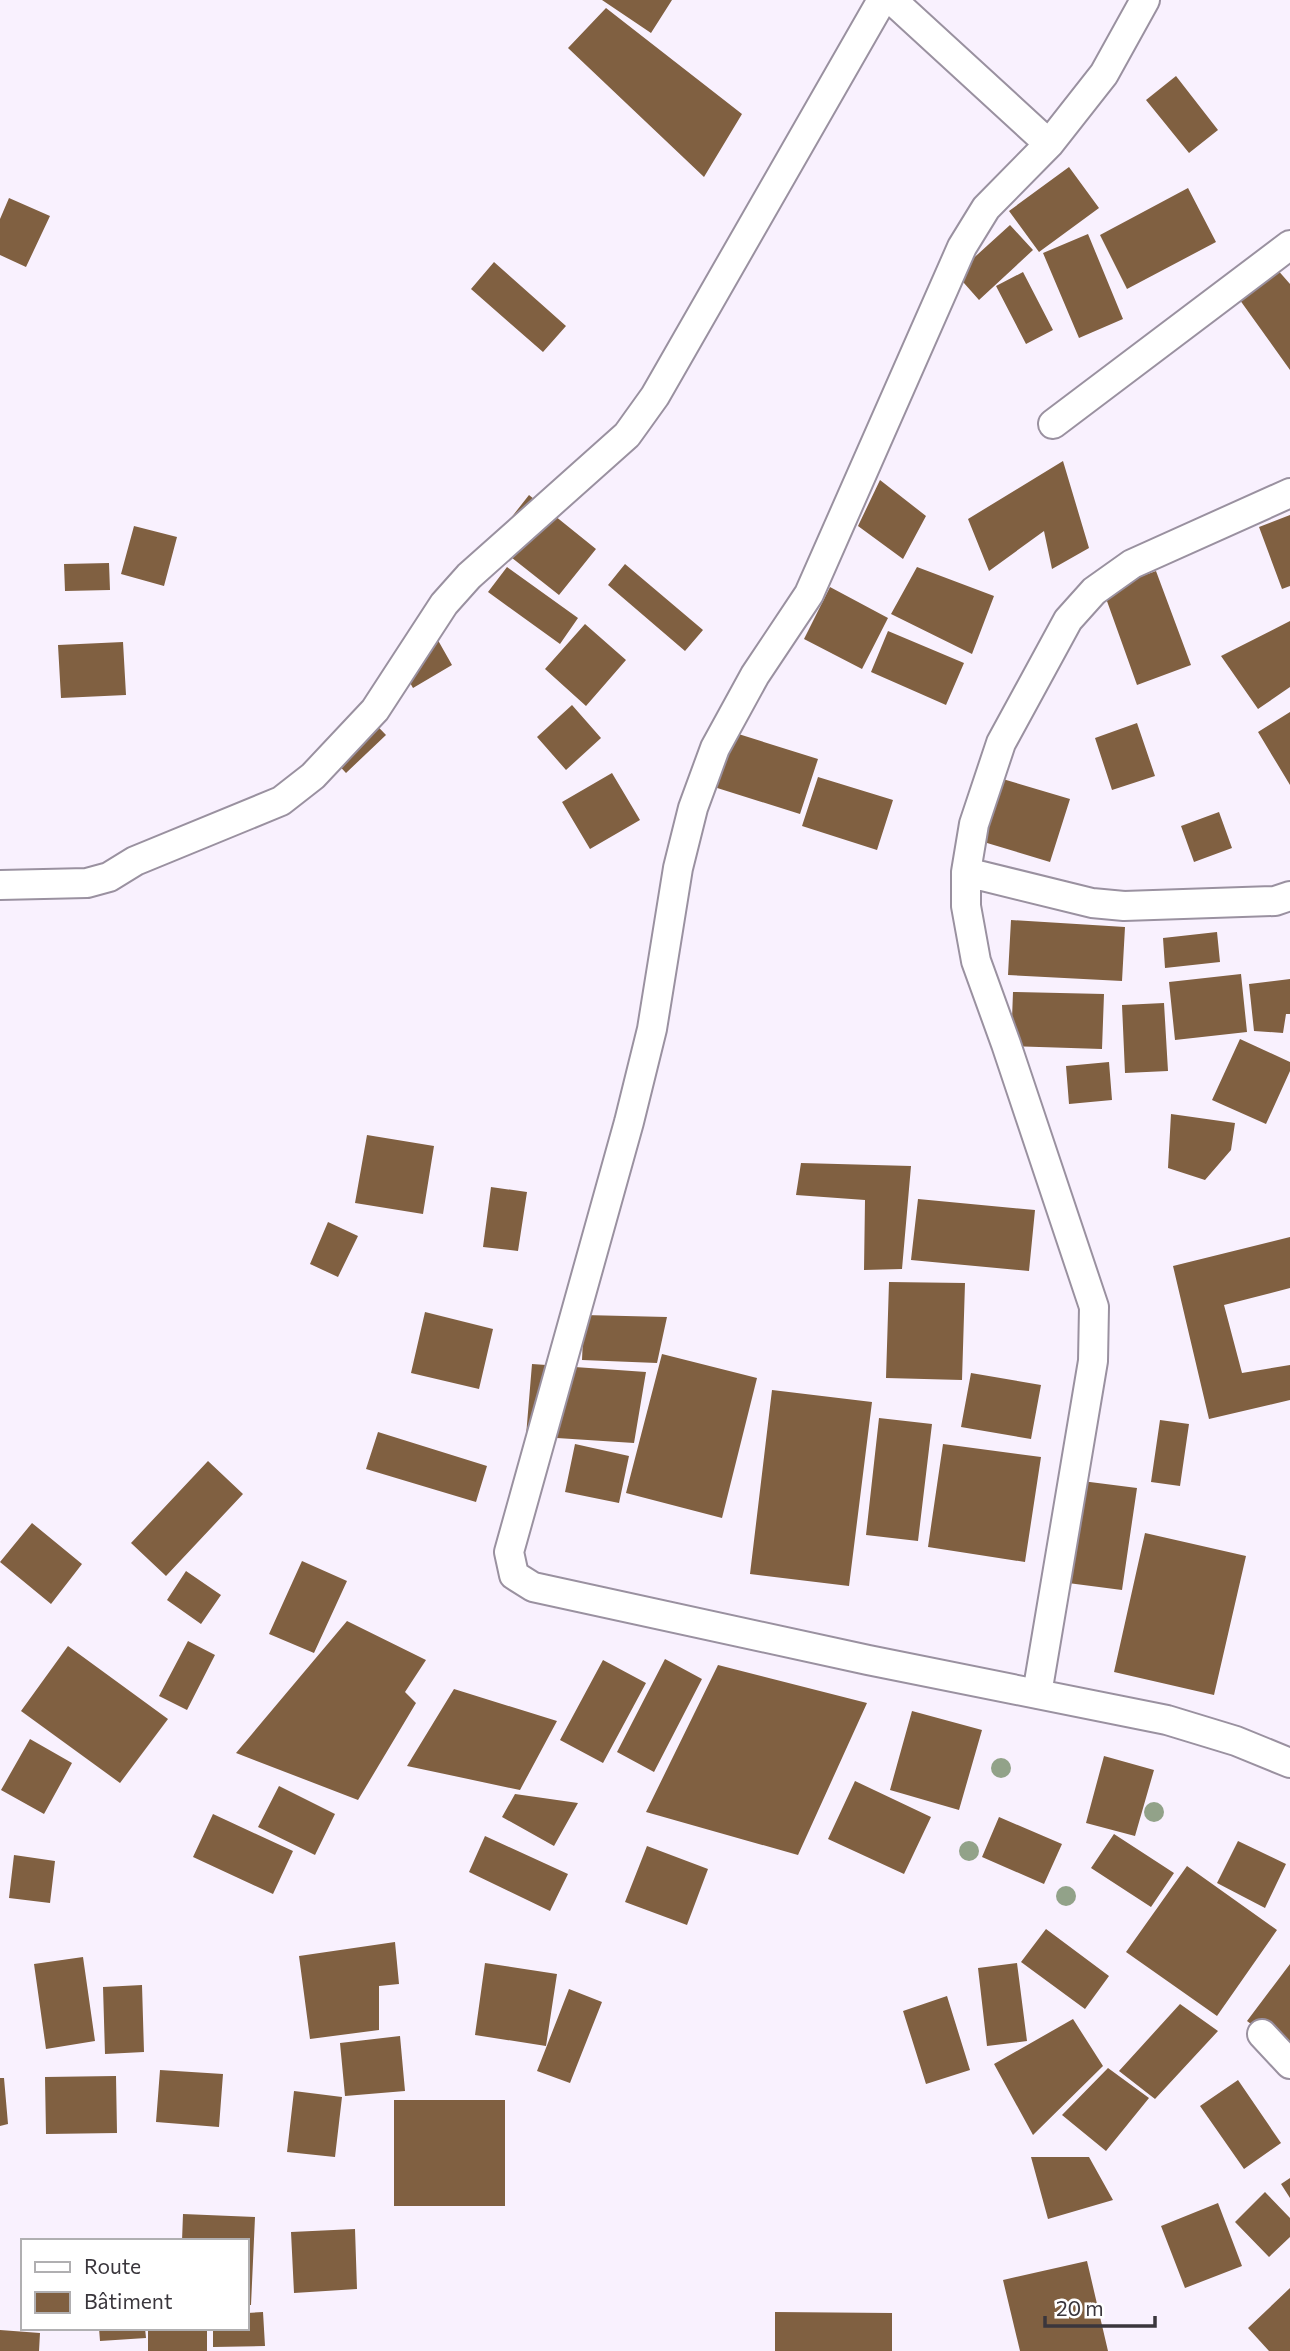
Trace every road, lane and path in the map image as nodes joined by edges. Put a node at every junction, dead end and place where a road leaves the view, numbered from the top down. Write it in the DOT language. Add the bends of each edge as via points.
graph roads {
  1 [pos="882,0"];
  2 [pos="892,0"];
  3 [pos="1145,0"];
  4 [pos="1049,144"];
  5 [pos="1290,246"];
  6 [pos="1053,424"];
  7 [pos="1290,493"];
  8 [pos="966,872"];
  9 [pos="0,885"];
  10 [pos="1290,896"];
  11 [pos="1037,1694"];
  12 [pos="1290,1763"];
  13 [pos="1262,2034"];
  14 [pos="1290,2064"];
  1 -- 9 [label="street" via="654,396 627,435 469,576 444,604 375,710 313,776 281,801 109,877 87,883"];
  2 -- 4 [label="street"];
  3 -- 4 [label="street" via="1104,74"];
  4 -- 11 [label="street" via="986,208 962,247 809,594 755,675 715,748 678,868 652,1029 629,1122 509,1552 514,1575 533,1587"];
  5 -- 6 [label="street"];
  7 -- 8 [label="street" via="1132,564 1094,591 1068,620 1001,743 974,824"];
  8 -- 10 [label="street" via="1092,903 1124,906 1275,901"];
  8 -- 11 [label="street" via="966,906 976,961 1094,1307 1093,1361"];
  11 -- 12 [label="street" via="1167,1720"];
  13 -- 14 [label="street"];
}
